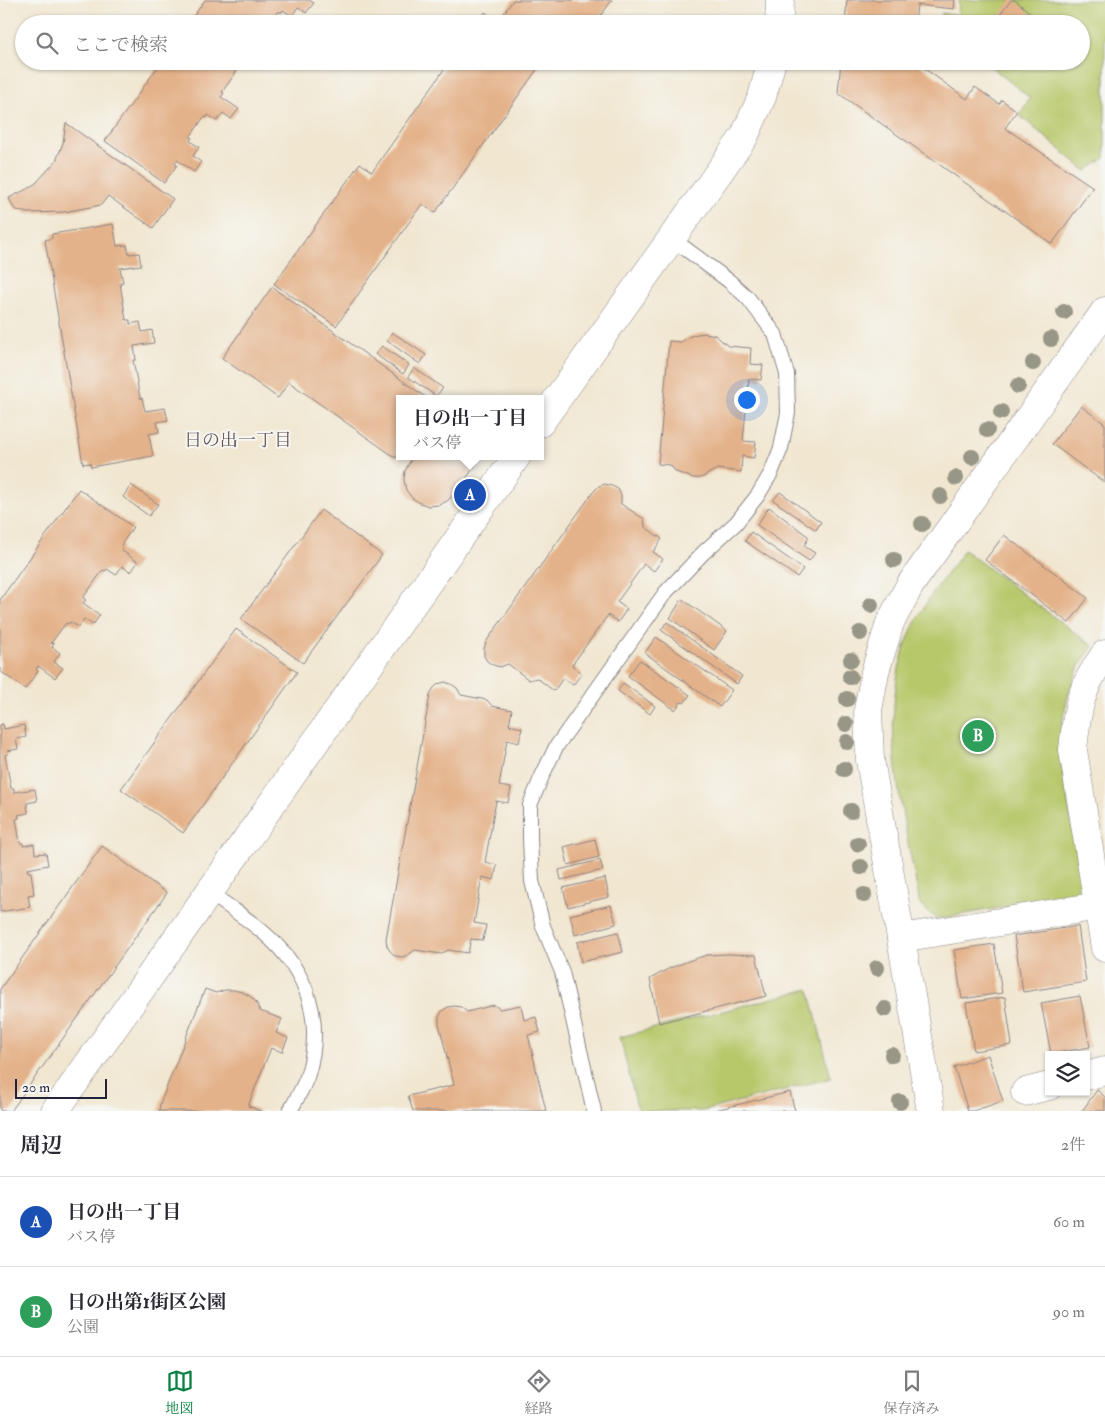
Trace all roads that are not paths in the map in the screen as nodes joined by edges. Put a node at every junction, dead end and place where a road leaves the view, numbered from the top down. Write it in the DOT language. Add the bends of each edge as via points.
graph roads {
  1 [pos="780,0"];
  2 [pos="779,15"];
  3 [pos="770,70"];
  4 [pos="671,238"];
  5 [pos="1105,311"];
  6 [pos="544,417"];
  7 [pos="514,460"];
  8 [pos="1105,654"];
  9 [pos="209,892"];
  10 [pos="1101,905"];
  11 [pos="901,938"];
  12 [pos="1105,948"];
  13 [pos="1105,1071"];
  14 [pos="1090,1075"];
  15 [pos="55,1111"];
  16 [pos="290,1111"];
  17 [pos="594,1111"];
  18 [pos="932,1111"];
  1 -- 2 [label="street"];
  3 -- 4 [label="street" via="762,97 744,136"];
  4 -- 6 [label="street"];
  4 -- 17 [label="lane" via="748,298 775,334 787,374 788,413 781,448 758,495 736,523 665,593 556,747 530,805 532,881 543,926 562,972"];
  5 -- 11 [label="street" via="910,586 890,623 875,672 868,710 870,760"];
  7 -- 9 [label="street"];
  8 -- 10 [label="street" via="1091,673 1080,699 1073,750"];
  9 -- 15 [label="street"];
  9 -- 16 [label="lane" via="264,933 284,954 303,980 312,1003 315,1030 312,1054 307,1078"];
  10 -- 11 [label="street"];
  10 -- 12 [label="street"];
  11 -- 18 [label="street"];
  13 -- 14 [label="street"];
}
